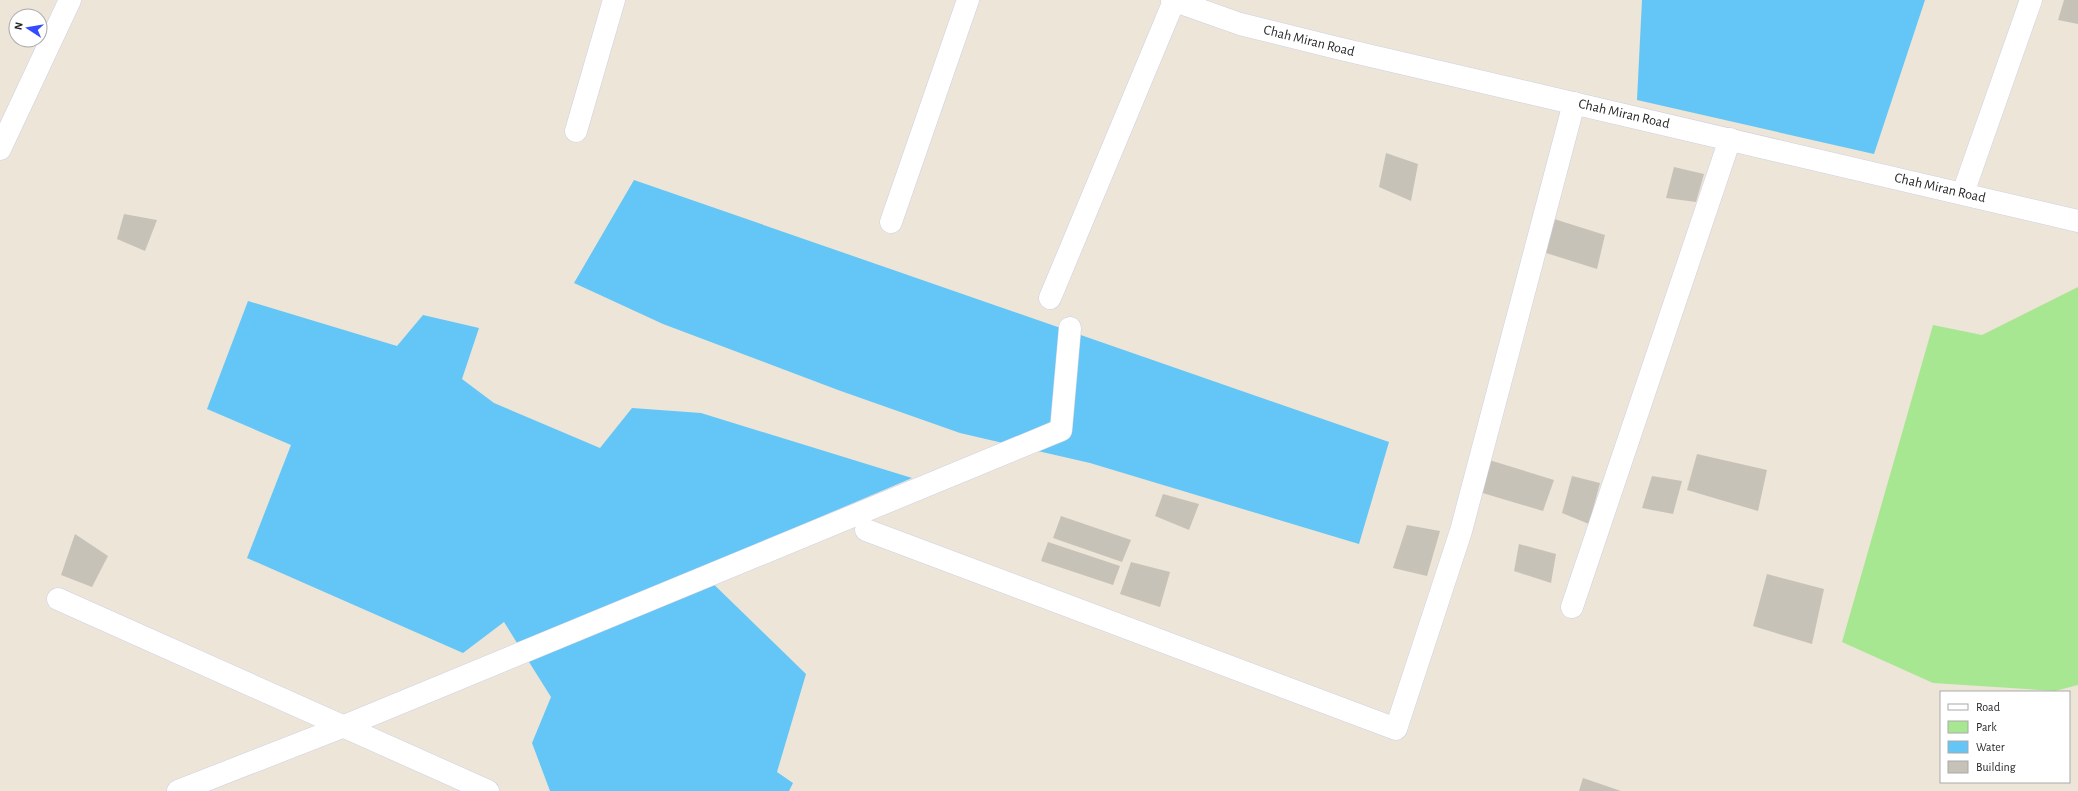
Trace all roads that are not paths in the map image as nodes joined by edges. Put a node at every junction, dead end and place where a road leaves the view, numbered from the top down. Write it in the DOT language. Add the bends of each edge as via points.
graph roads {
  1 [pos="70,0"];
  2 [pos="614,0"];
  3 [pos="968,0"];
  4 [pos="1173,0"];
  5 [pos="2031,0"];
  6 [pos="1574,103"];
  7 [pos="576,131"];
  8 [pos="1730,139"];
  9 [pos="0,149"];
  10 [pos="1963,193"];
  11 [pos="891,222"];
  12 [pos="2078,222"];
  13 [pos="1050,298"];
  14 [pos="1070,328"];
  15 [pos="866,530"];
  16 [pos="58,599"];
  17 [pos="1572,607"];
  18 [pos="342,727"];
  19 [pos="178,791"];
  20 [pos="488,791"];
  1 -- 9 [label="street"];
  2 -- 7 [label="street"];
  3 -- 11 [label="street"];
  4 -- 6 [label="street, Chah Miran Road" via="1255,27 1344,50"];
  4 -- 13 [label="street"];
  5 -- 10 [label="street"];
  6 -- 8 [label="street, Chah Miran Road"];
  6 -- 15 [label="street" via="1461,531 1396,729"];
  8 -- 10 [label="street, Chah Miran Road"];
  8 -- 17 [label="street"];
  10 -- 12 [label="street, Chah Miran Road"];
  14 -- 18 [label="street" via="1061,430"];
  16 -- 18 [label="street"];
  18 -- 19 [label="street"];
  18 -- 20 [label="street"];
}
